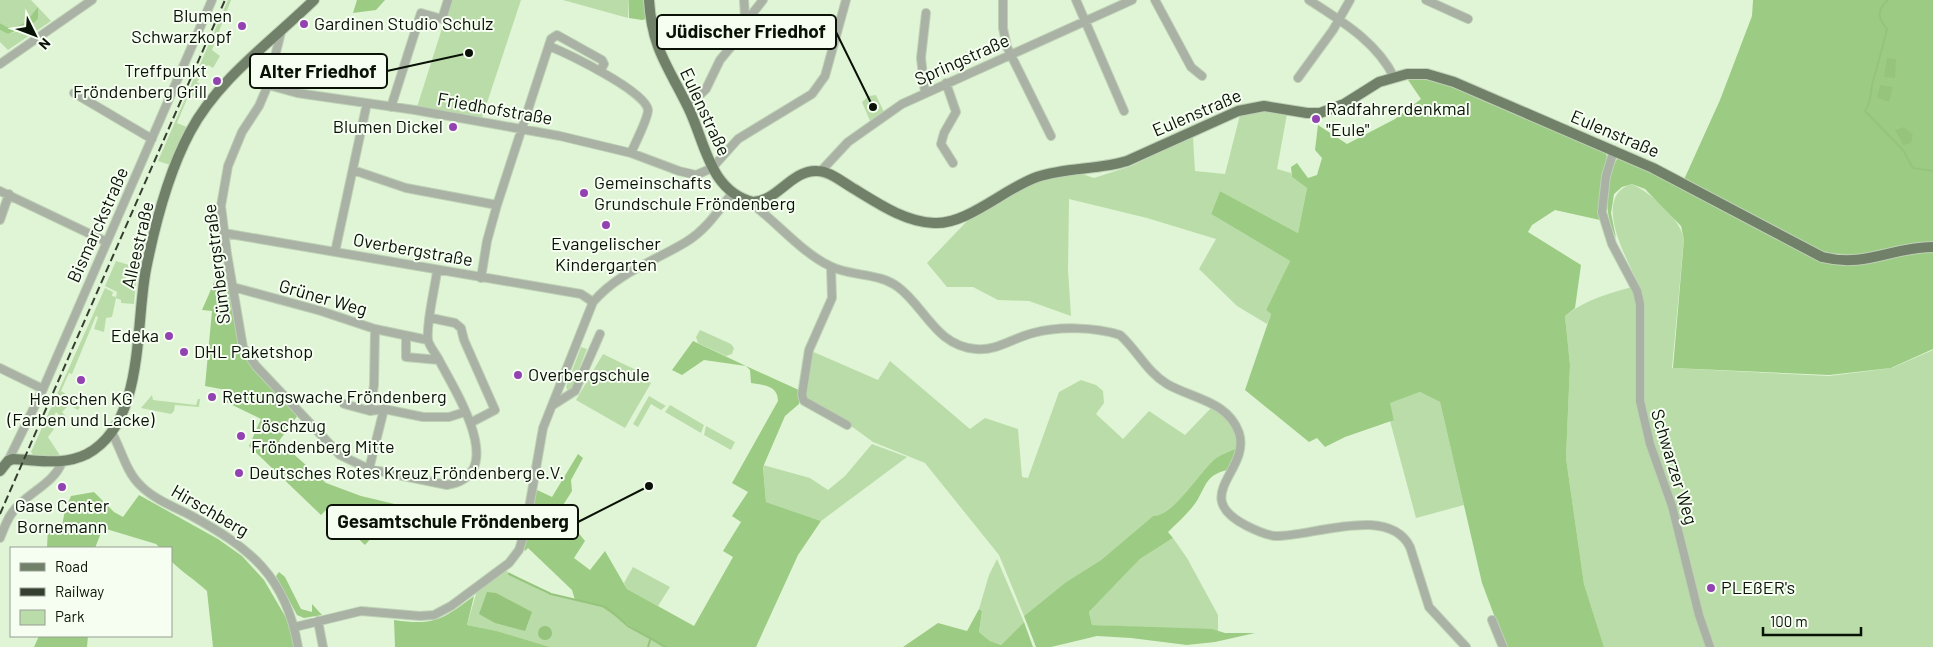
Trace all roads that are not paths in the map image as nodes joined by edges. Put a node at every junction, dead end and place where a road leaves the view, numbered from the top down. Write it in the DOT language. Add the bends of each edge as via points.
graph roads {
  1 [pos="92,0"];
  2 [pos="212,0"];
  3 [pos="314,0"];
  4 [pos="448,0"];
  5 [pos="648,0"];
  6 [pos="744,0"];
  7 [pos="763,0"];
  8 [pos="846,0"];
  9 [pos="1003,0"];
  10 [pos="1076,0"];
  11 [pos="1132,0"];
  12 [pos="1155,0"];
  13 [pos="1309,0"];
  14 [pos="1350,0"];
  15 [pos="1426,0"];
  16 [pos="926,13"];
  17 [pos="745,17"];
  18 [pos="1468,18"];
  19 [pos="1338,19"];
  20 [pos="1084,21"];
  21 [pos="281,32"];
  22 [pos="549,46"];
  23 [pos="1009,55"];
  24 [pos="0,64"];
  25 [pos="600,71"];
  26 [pos="1202,76"];
  27 [pos="1394,77"];
  28 [pos="1298,78"];
  29 [pos="946,83"];
  30 [pos="268,85"];
  31 [pos="74,93"];
  32 [pos="925,93"];
  33 [pos="367,103"];
  34 [pos="391,106"];
  35 [pos="688,106"];
  36 [pos="1124,110"];
  37 [pos="522,130"];
  38 [pos="1051,136"];
  39 [pos="152,139"];
  40 [pos="1614,150"];
  41 [pos="631,153"];
  42 [pos="953,163"];
  43 [pos="712,168"];
  44 [pos="353,170"];
  45 [pos="821,171"];
  46 [pos="0,190"];
  47 [pos="733,192"];
  48 [pos="9,194"];
  49 [pos="753,202"];
  50 [pos="498,205"];
  51 [pos="0,220"];
  52 [pos="224,233"];
  53 [pos="107,242"];
  54 [pos="1933,247"];
  55 [pos="335,252"];
  56 [pos="831,267"];
  57 [pos="438,271"];
  58 [pos="481,278"];
  59 [pos="233,287"];
  60 [pos="594,302"];
  61 [pos="430,318"];
  62 [pos="375,329"];
  63 [pos="600,334"];
  64 [pos="406,336"];
  65 [pos="428,340"];
  66 [pos="439,360"];
  67 [pos="0,368"];
  68 [pos="44,389"];
  69 [pos="344,404"];
  70 [pos="553,405"];
  71 [pos="384,409"];
  72 [pos="370,411"];
  73 [pos="465,412"];
  74 [pos="470,424"];
  75 [pos="847,425"];
  76 [pos="112,433"];
  77 [pos="8,461"];
  78 [pos="62,462"];
  79 [pos="369,469"];
  80 [pos="0,471"];
  81 [pos="0,538"];
  82 [pos="1492,620"];
  83 [pos="318,621"];
  84 [pos="295,627"];
  85 [pos="298,647"];
  86 [pos="323,647"];
  87 [pos="1466,647"];
  88 [pos="1503,647"];
  89 [pos="1710,647"];
  1 -- 24 [label="street"];
  2 -- 39 [label="street, Bismarckstraße"];
  3 -- 21 [label="main road, Alleestraße"];
  4 -- 34 [label="street" via="442,19 421,13"];
  5 -- 35 [label="main road, Eulenstraße" via="653,37"];
  6 -- 17 [label="street"];
  7 -- 17 [label="street" via="752,14"];
  8 -- 43 [label="street" via="825,76 812,94 738,139"];
  9 -- 23 [label="street" via="1003,28"];
  10 -- 20 [label="street"];
  11 -- 20 [label="street, Springstraße"];
  12 -- 26 [label="street" via="1191,67"];
  13 -- 19 [label="street"];
  14 -- 19 [label="street"];
  15 -- 18 [label="street"];
  16 -- 32 [label="street" via="921,58"];
  17 -- 35 [label="street" via="740,36 720,60 706,89"];
  19 -- 27 [label="street" via="1373,48"];
  19 -- 28 [label="street"];
  20 -- 23 [label="street, Springstraße"];
  20 -- 36 [label="street"];
  21 -- 30 [label="street, Sümbergstraße"];
  21 -- 76 [label="main road, Alleestraße" via="215,94 186,142 150,251 133,376 125,408"];
  22 -- 25 [label="street"];
  22 -- 25 [label="street" via="557,35 602,60 604,64"];
  22 -- 37 [label="street"];
  23 -- 29 [label="street, Springstraße"];
  23 -- 38 [label="street"];
  25 -- 41 [label="street" via="647,106 647,114"];
  27 -- 40 [label="main road, Eulenstraße" via="1417,74 1439,77"];
  27 -- 45 [label="main road, Eulenstraße" via="1320,113 1264,106 1238,111 1127,161 1108,167 1038,176 948,222 925,222 887,209"];
  29 -- 32 [label="street, Springstraße"];
  29 -- 42 [label="street" via="956,112 941,144"];
  30 -- 33 [label="street, Friedhofstraße" via="297,93"];
  30 -- 52 [label="street, Sümbergstraße" via="242,132 228,166 221,206"];
  31 -- 39 [label="street"];
  32 -- 45 [label="street, Springstraße" via="902,104 848,142"];
  33 -- 34 [label="street, Friedhofstraße"];
  33 -- 44 [label="street"];
  34 -- 37 [label="street, Friedhofstraße"];
  35 -- 43 [label="main road, Eulenstraße"];
  37 -- 41 [label="street, Friedhofstraße"];
  37 -- 50 [label="street"];
  39 -- 53 [label="street, Bismarckstraße"];
  40 -- 54 [label="main road, Eulenstraße" via="1835,260 1861,261"];
  40 -- 89 [label="street, Schwarzer Weg" via="1606,176 1602,212 1612,244 1640,304 1640,401"];
  41 -- 43 [label="street, Friedhofstraße" via="690,174 704,173"];
  43 -- 47 [label="main road, Eulenstraße"];
  44 -- 50 [label="street" via="406,188"];
  44 -- 55 [label="street"];
  45 -- 49 [label="main road" via="804,173 768,197"];
  46 -- 48 [label="street"];
  47 -- 49 [label="main road, Eulenstraße"];
  47 -- 60 [label="street" via="710,223 695,236 620,276"];
  48 -- 51 [label="street"];
  48 -- 53 [label="street"];
  49 -- 56 [label="street"];
  50 -- 58 [label="street"];
  52 -- 55 [label="street, Overbergstraße"];
  52 -- 59 [label="street, Sümbergstraße"];
  53 -- 68 [label="street, Bismarckstraße"];
  55 -- 57 [label="street, Overbergstraße"];
  56 -- 75 [label="street" via="832,298 809,350 802,395 804,401"];
  56 -- 87 [label="street" via="890,281 941,335 964,347 999,347 1033,333 1052,330 1120,335 1159,378 1183,393 1225,411 1235,424 1240,456 1223,483 1221,498 1222,505 1236,519 1274,536 1356,526 1395,530 1410,547 1429,607"];
  57 -- 58 [label="street, Overbergstraße"];
  57 -- 61 [label="street"];
  58 -- 60 [label="street, Overbergstraße" via="582,294"];
  59 -- 62 [label="street, Grüner Weg"];
  59 -- 79 [label="street, Sümbergstraße" via="243,347 249,358 340,455"];
  60 -- 70 [label="street"];
  61 -- 65 [label="street"];
  61 -- 74 [label="street" via="455,323 461,328 495,410"];
  62 -- 64 [label="street, Grüner Weg"];
  62 -- 72 [label="street"];
  63 -- 70 [label="street" via="574,391"];
  64 -- 65 [label="street, Grüner Weg"];
  64 -- 66 [label="street" via="406,357"];
  65 -- 66 [label="street, Sümbergstraße"];
  66 -- 73 [label="street, Sümbergstraße"];
  67 -- 68 [label="street"];
  68 -- 77 [label="street, Bismarckstraße"];
  69 -- 72 [label="street"];
  70 -- 83 [label="street" via="539,446 522,542 503,569 434,615 361,611"];
  71 -- 72 [label="street"];
  71 -- 73 [label="street" via="423,416"];
  71 -- 79 [label="street"];
  73 -- 74 [label="street, Sümbergstraße"];
  74 -- 79 [label="street, Sümbergstraße" via="476,437 477,456 471,472 459,482 440,484"];
  76 -- 78 [label="main road, Alleestraße" via="89,453"];
  76 -- 84 [label="street, Hirschberg" via="128,469 141,487 232,539 260,563 282,597"];
  77 -- 78 [label="main road, Alleestraße"];
  77 -- 80 [label="main road"];
  78 -- 81 [label="street" via="58,473 10,515"];
  82 -- 88 [label="street"];
  83 -- 84 [label="street"];
  83 -- 86 [label="street"];
  84 -- 85 [label="street, Hirschberg"];
}
